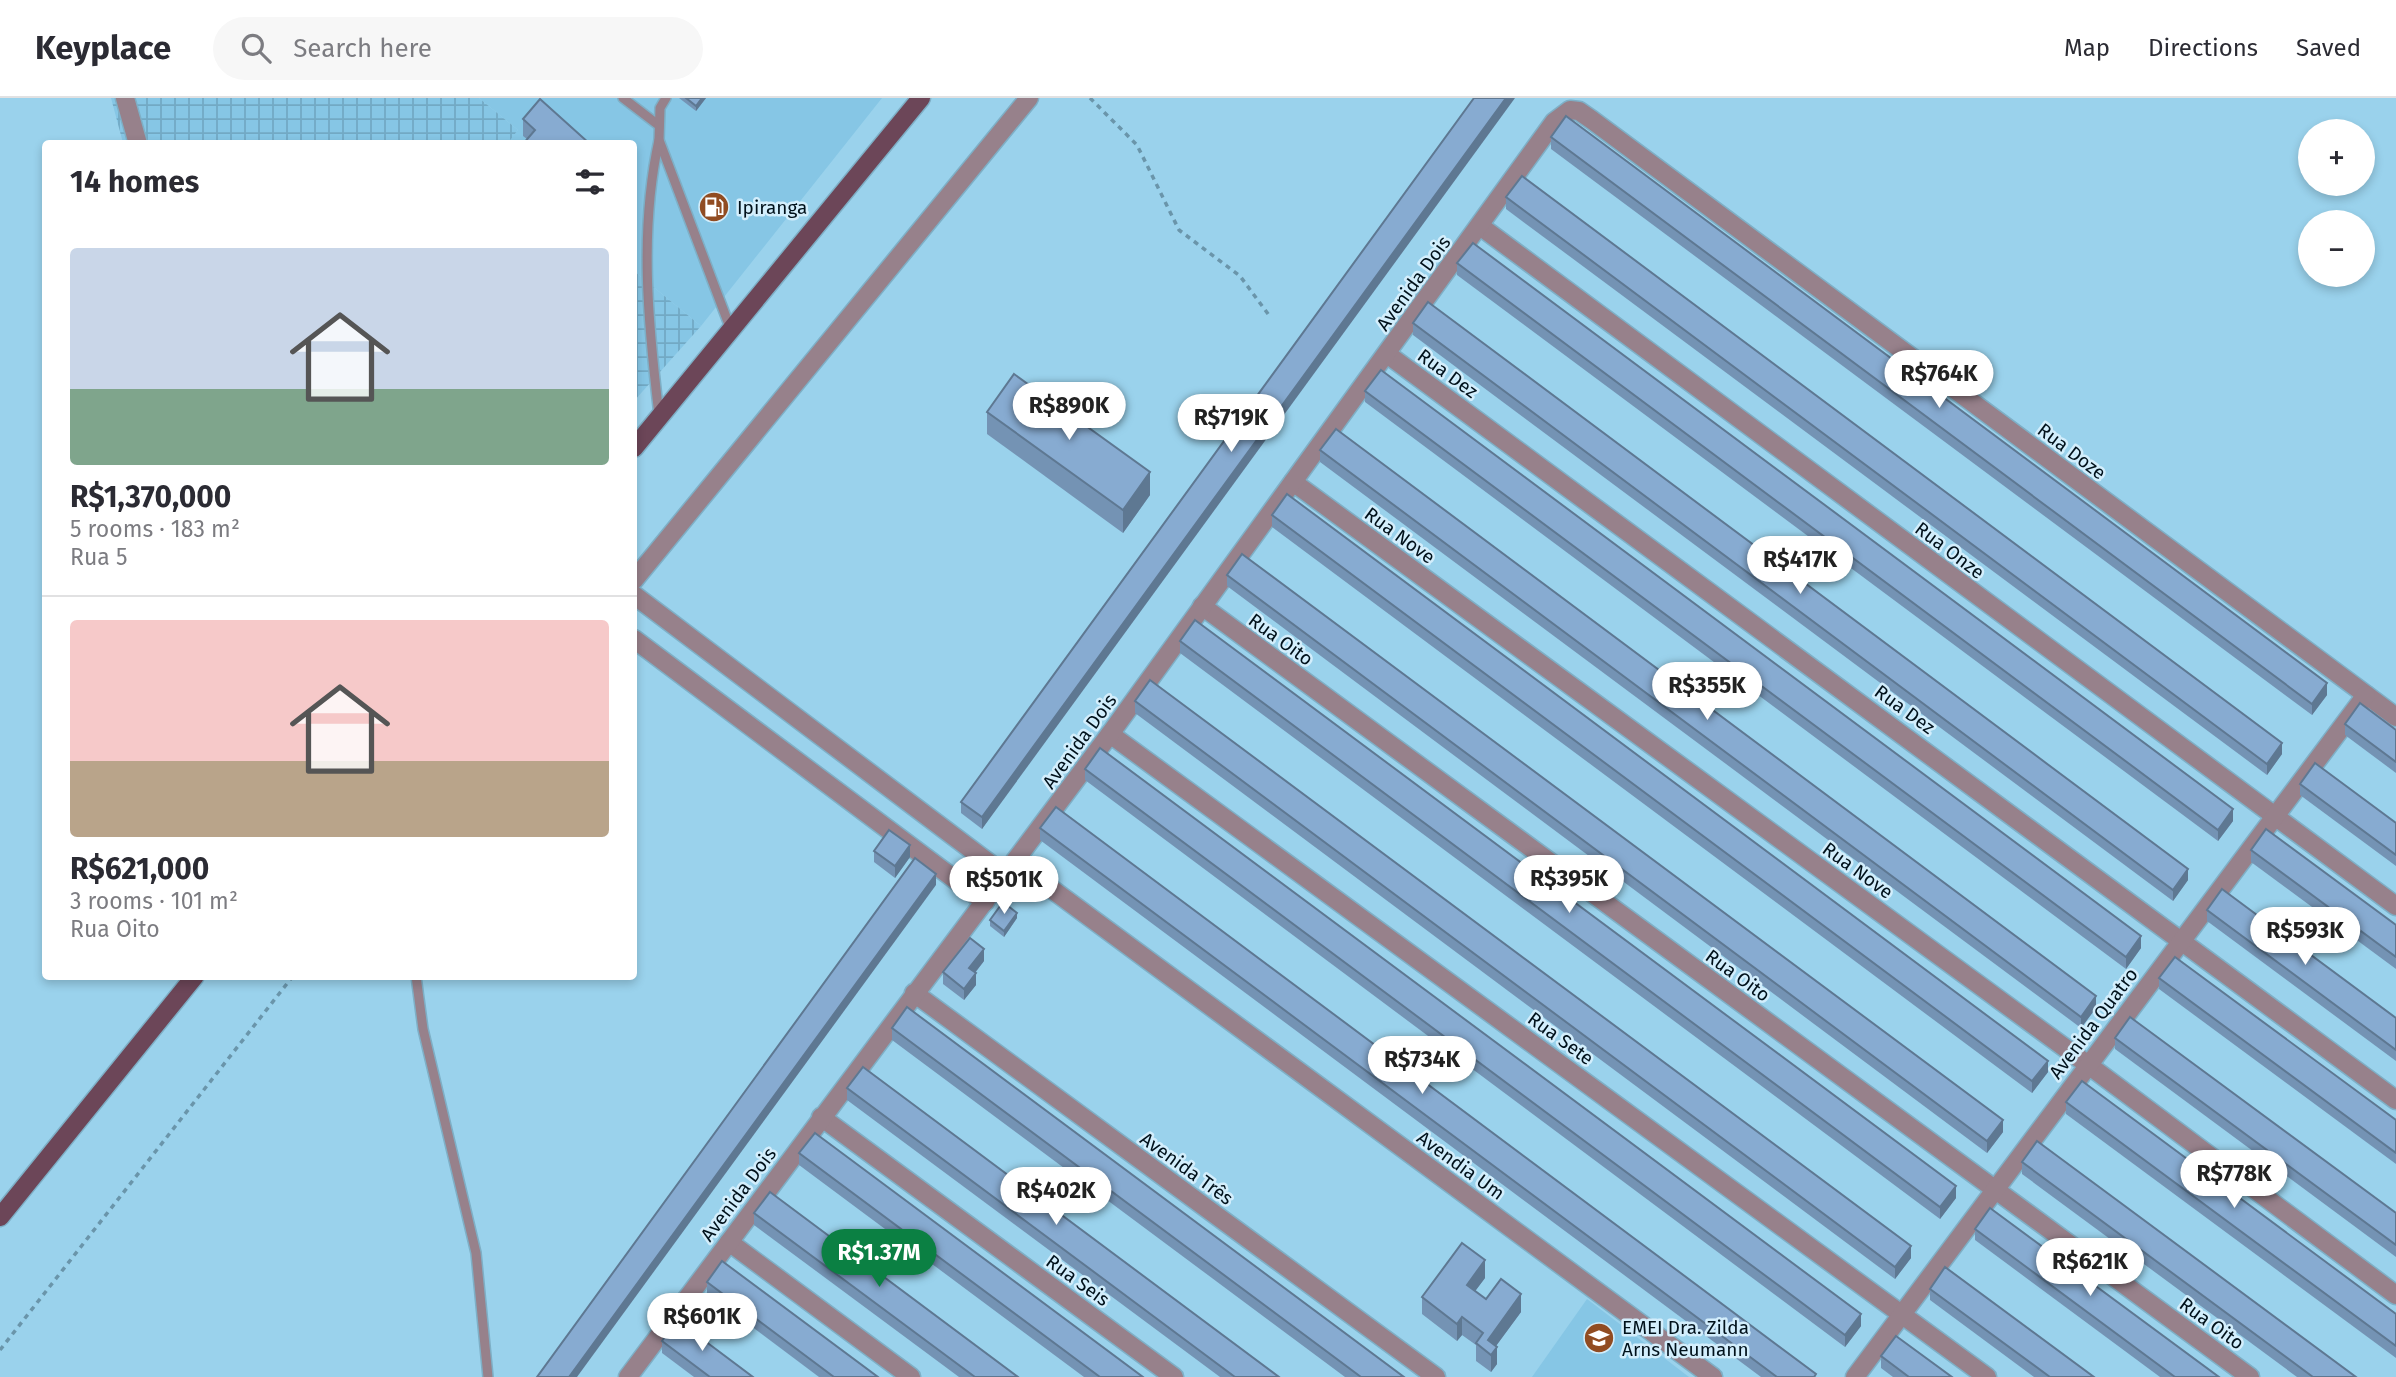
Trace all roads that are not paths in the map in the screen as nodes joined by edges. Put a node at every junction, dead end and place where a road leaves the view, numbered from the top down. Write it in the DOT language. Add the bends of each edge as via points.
graph roads {
  1 [pos="125,98"];
  2 [pos="623,98"];
  3 [pos="666,98"];
  4 [pos="921,98"];
  5 [pos="1029,98"];
  6 [pos="1554,122"];
  7 [pos="657,124"];
  8 [pos="137,140"];
  9 [pos="659,140"];
  10 [pos="1480,226"];
  11 [pos="731,330"];
  12 [pos="1387,354"];
  13 [pos="659,416"];
  14 [pos="637,444"];
  15 [pos="1293,482"];
  16 [pos="637,576"];
  17 [pos="637,597"];
  18 [pos="1202,606"];
  19 [pos="637,641"];
  20 [pos="2366,695"];
  21 [pos="2396,717"];
  22 [pos="1110,734"];
  23 [pos="2273,816"];
  24 [pos="1010,868"];
  25 [pos="985,902"];
  26 [pos="2396,906"];
  27 [pos="2183,940"];
  28 [pos="192,980"];
  29 [pos="417,980"];
  30 [pos="914,993"];
  31 [pos="2087,1064"];
  32 [pos="2396,1100"];
  33 [pos="821,1117"];
  34 [pos="1995,1189"];
  35 [pos="0,1217"];
  36 [pos="729,1242"];
  37 [pos="2396,1295"];
  38 [pos="1902,1314"];
  39 [pos="635,1375"];
  40 [pos="488,1377"];
  41 [pos="911,1377"];
  42 [pos="1174,1377"];
  43 [pos="1436,1377"];
  44 [pos="1713,1377"];
  45 [pos="1855,1377"];
  46 [pos="1987,1377"];
  47 [pos="2250,1377"];
  1 -- 8 [label="street"];
  2 -- 7 [label="lane"];
  3 -- 7 [label="lane"];
  4 -- 11 [label="main road"];
  5 -- 16 [label="street"];
  6 -- 10 [label="street, Avenida Dois"];
  6 -- 20 [label="street, Rua Doze" via="1570,110 1592,120"];
  7 -- 9 [label="lane"];
  9 -- 11 [label="lane"];
  9 -- 13 [label="lane" via="649,184 647,312"];
  10 -- 12 [label="street, Avenida Dois"];
  10 -- 23 [label="street, Rua Onze"];
  11 -- 13 [label="main road"];
  12 -- 15 [label="street, Avenida Dois"];
  12 -- 27 [label="street, Rua Dez"];
  13 -- 14 [label="main road"];
  15 -- 18 [label="street, Avenida Dois"];
  15 -- 31 [label="street, Rua Nove"];
  17 -- 24 [label="street, Avendia Um"];
  18 -- 22 [label="street, Avenida Dois"];
  18 -- 34 [label="street, Rua Oito"];
  19 -- 25 [label="street"];
  20 -- 21 [label="street, Rua Doze"];
  20 -- 23 [label="street, Avenida Quatro"];
  22 -- 24 [label="street, Avenida Dois"];
  22 -- 38 [label="street, Rua Sete"];
  23 -- 26 [label="street, Rua Onze"];
  23 -- 27 [label="street, Avenida Quatro"];
  24 -- 25 [label="street, Avenida Dois"];
  24 -- 44 [label="street, Avendia Um"];
  25 -- 30 [label="street, Avenida Dois"];
  27 -- 31 [label="street, Avenida Quatro"];
  27 -- 32 [label="street, Rua Dez"];
  28 -- 35 [label="main road"];
  29 -- 40 [label="lane" via="423,1029 476,1253"];
  30 -- 33 [label="street, Avenida Dois"];
  30 -- 43 [label="street, Avenida Três"];
  31 -- 34 [label="street, Avenida Quatro"];
  31 -- 37 [label="street, Rua Nove"];
  33 -- 36 [label="street, Avenida Dois"];
  33 -- 42 [label="street, Rua Seis"];
  34 -- 38 [label="street, Avenida Quatro"];
  34 -- 47 [label="street, Rua Oito"];
  36 -- 39 [label="street, Avenida Dois"];
  36 -- 41 [label="street"];
  38 -- 45 [label="street, Avenida Quatro"];
  38 -- 46 [label="street, Rua Sete"];
}
